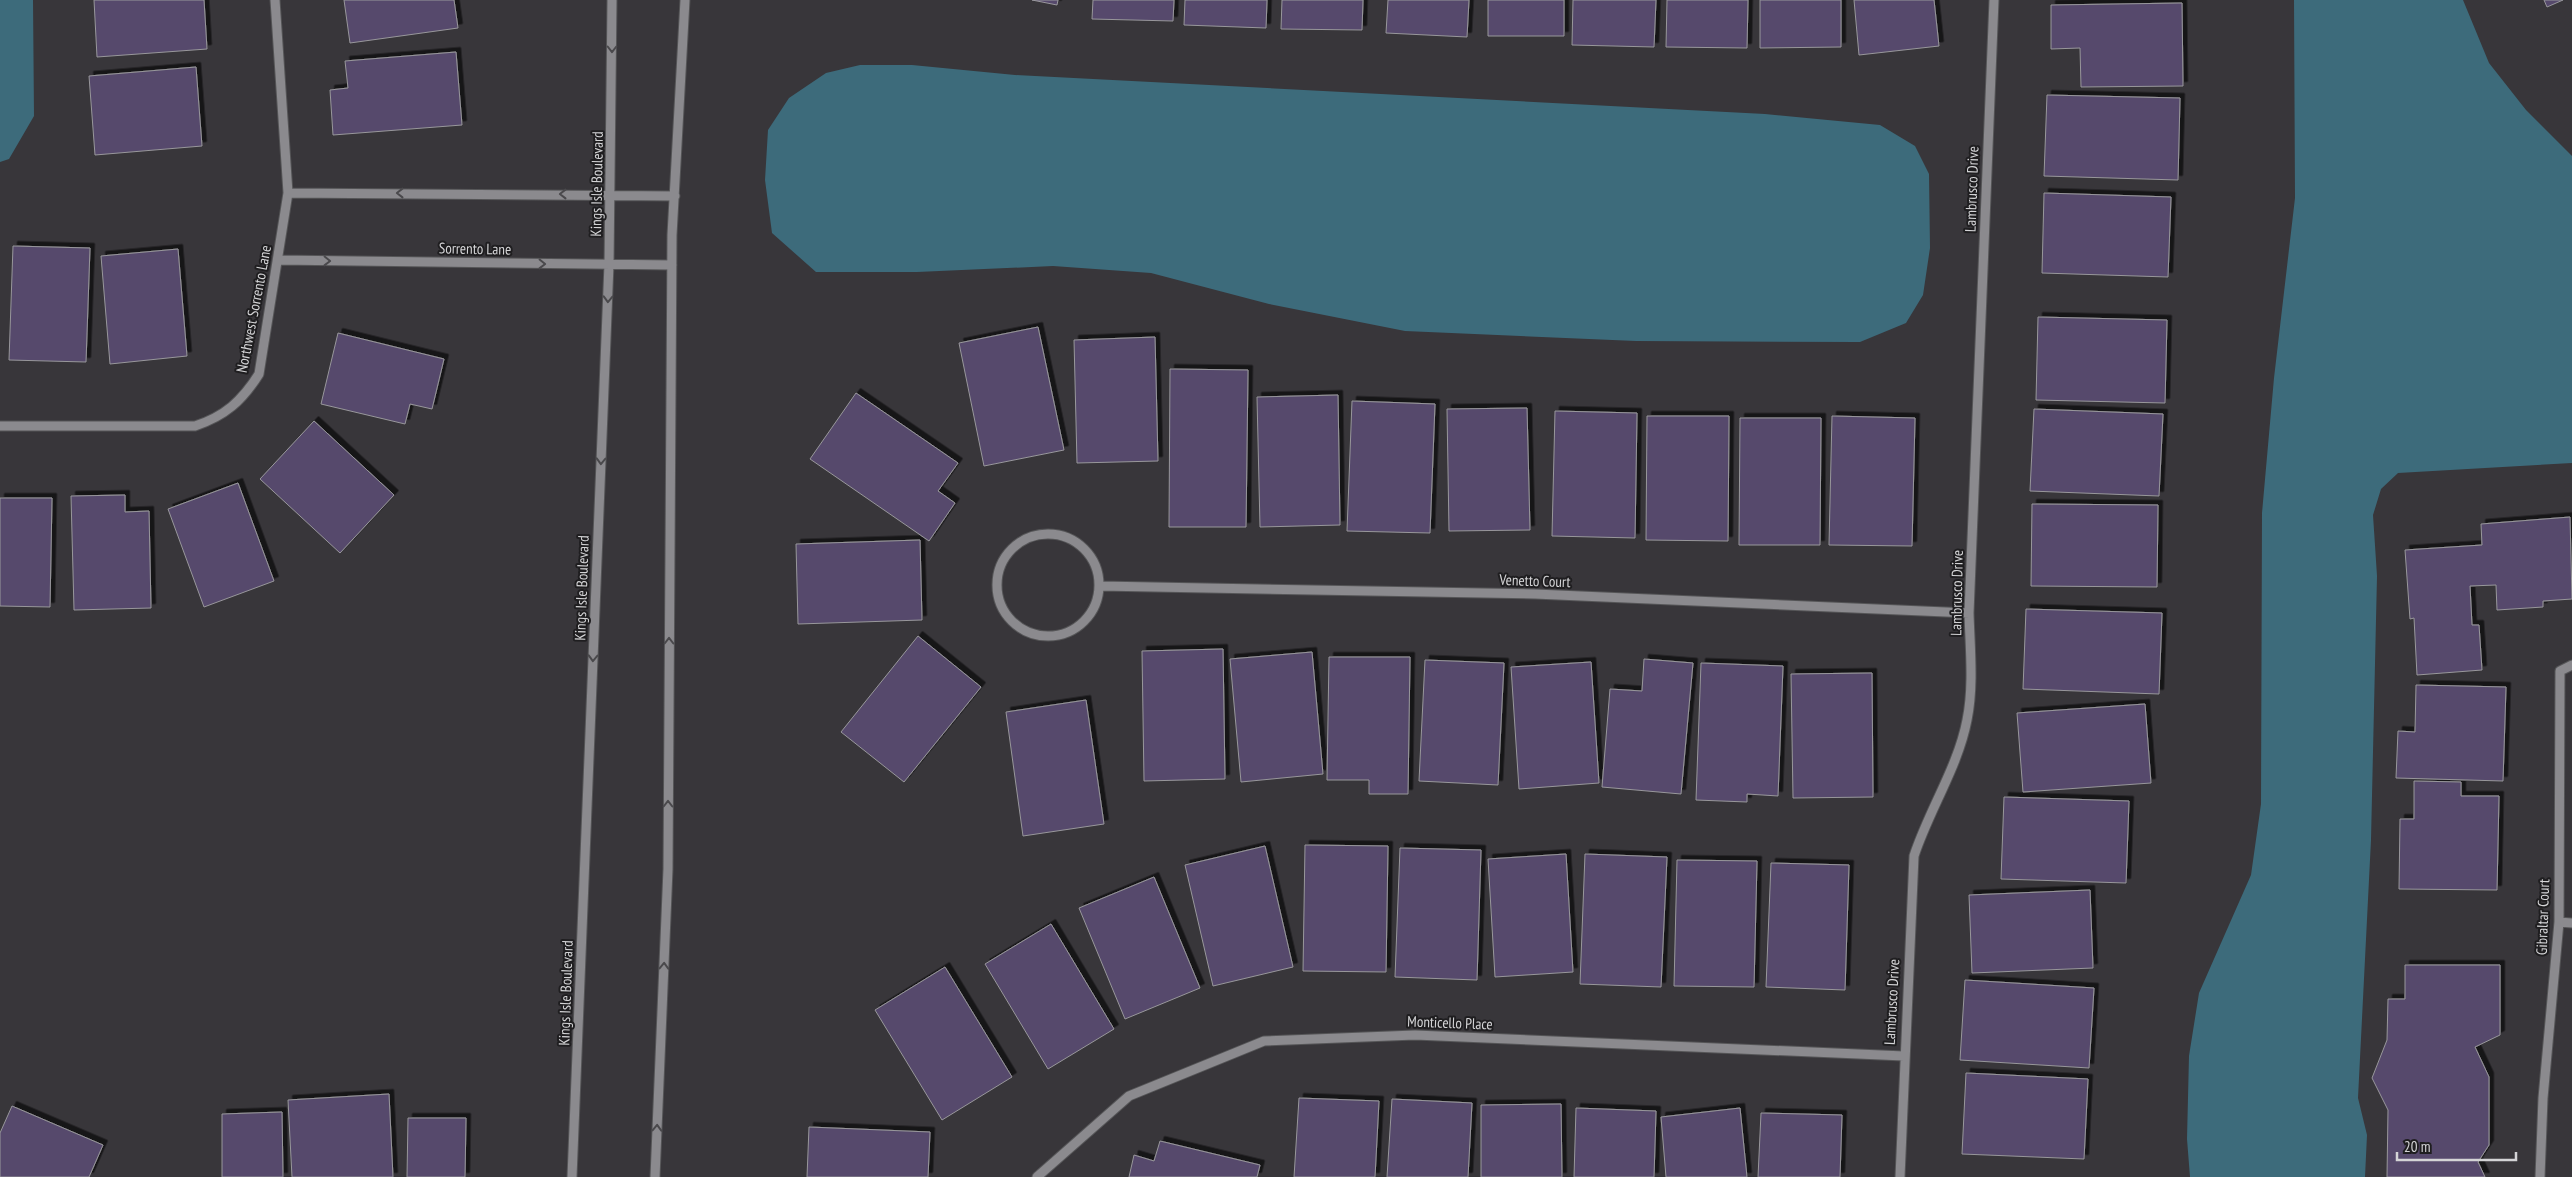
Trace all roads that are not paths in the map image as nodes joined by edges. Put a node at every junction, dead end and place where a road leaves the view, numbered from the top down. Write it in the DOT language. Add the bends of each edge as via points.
graph roads {
  1 [pos="275,0"];
  2 [pos="612,0"];
  3 [pos="685,0"];
  4 [pos="1994,0"];
  5 [pos="288,193"];
  6 [pos="611,194"];
  7 [pos="675,196"];
  8 [pos="278,260"];
  9 [pos="609,264"];
  10 [pos="672,265"];
  11 [pos="0,426"];
  12 [pos="1100,586"];
  13 [pos="1969,613"];
  14 [pos="2572,665"];
  15 [pos="2559,922"];
  16 [pos="2572,923"];
  17 [pos="1904,1056"];
  18 [pos="572,1177"];
  19 [pos="655,1177"];
  20 [pos="1037,1177"];
  21 [pos="1900,1177"];
  22 [pos="2540,1177"];
  1 -- 5 [label="street, Northwest Sorrento Lane"];
  2 -- 6 [label="street, Kings Isle Boulevard, one-way"];
  3 -- 7 [label="street"];
  4 -- 13 [label="street, Lambrusco Drive"];
  6 -- 5 [label="street, one-way"];
  5 -- 8 [label="street, Northwest Sorrento Lane"];
  6 -- 7 [label="street"];
  6 -- 9 [label="street, Kings Isle Boulevard"];
  7 -- 10 [label="street"];
  8 -- 9 [label="street, Sorrento Lane, one-way"];
  8 -- 11 [label="street, Northwest Sorrento Lane" via="259,374 246,396 213,420 195,426"];
  9 -- 10 [label="street, Sorrento Lane"];
  9 -- 18 [label="street, Kings Isle Boulevard, one-way"];
  19 -- 10 [label="street, one-way" via="668,868"];
  12 -- 12 [label="street" via="1096,566 1085,548 1068,537 1048,534 1028,537 1011,549 1000,566 996,586 999,605 1011,622 1028,634 1047,637 1068,634 1084,623 1096,606"];
  12 -- 13 [label="street, Venetto Court" via="1535,594"];
  13 -- 17 [label="street, Lambrusco Drive" via="1968,720 1914,856"];
  14 -- 15 [label="street, Gibraltar Court" via="2560,672"];
  15 -- 16 [label="street"];
  15 -- 22 [label="street, Gibraltar Court" via="2543,1098"];
  17 -- 20 [label="street, Monticello Place" via="1415,1034 1264,1041 1129,1096"];
  17 -- 21 [label="street, Lambrusco Drive"];
}
